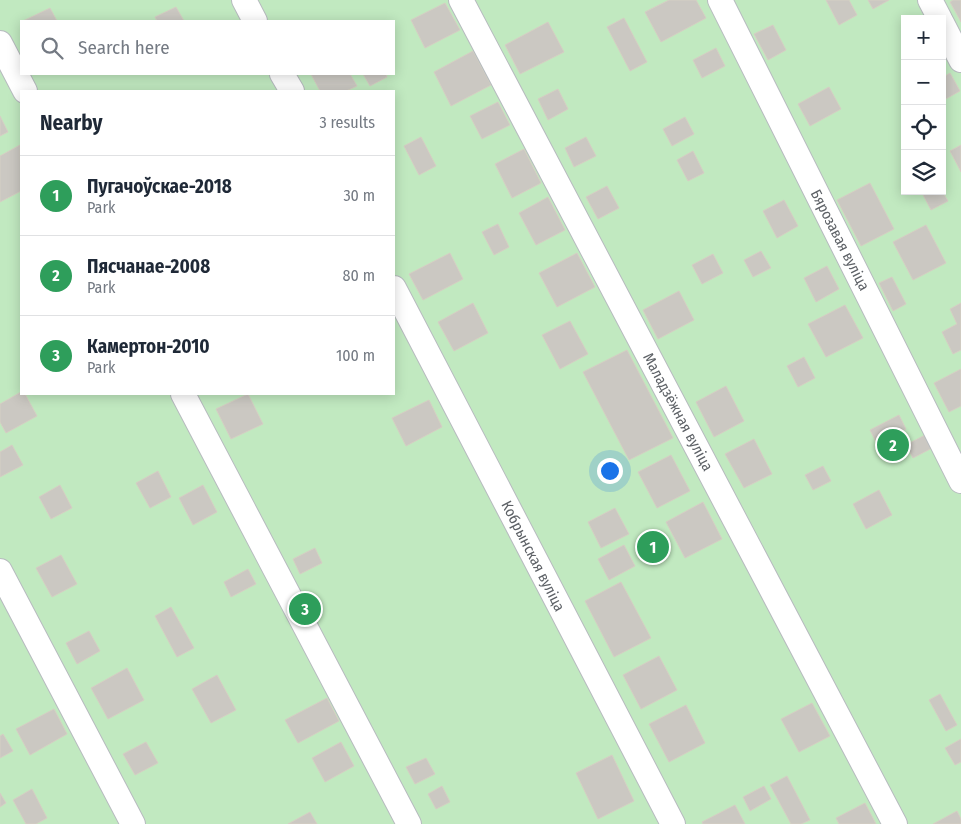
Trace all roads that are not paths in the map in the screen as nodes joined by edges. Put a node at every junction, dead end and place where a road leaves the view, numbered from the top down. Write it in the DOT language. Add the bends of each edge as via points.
graph roads {
  1 [pos="244,0"];
  2 [pos="461,0"];
  3 [pos="720,0"];
  4 [pos="930,0"];
  5 [pos="938,15"];
  6 [pos="254,20"];
  7 [pos="946,31"];
  8 [pos="0,43"];
  9 [pos="961,60"];
  10 [pos="283,75"];
  11 [pos="24,90"];
  12 [pos="291,90"];
  13 [pos="395,290"];
  14 [pos="185,395"];
  15 [pos="961,480"];
  16 [pos="0,571"];
  17 [pos="133,824"];
  18 [pos="408,824"];
  19 [pos="672,824"];
  20 [pos="895,824"];
  1 -- 6 [label="lane"];
  2 -- 20 [label="lane, Маладзёжная вуліца"];
  3 -- 15 [label="lane, Бярозавая вуліца"];
  4 -- 5 [label="lane"];
  7 -- 9 [label="lane"];
  8 -- 11 [label="lane"];
  10 -- 12 [label="lane"];
  13 -- 19 [label="lane, Кобрынская вуліца"];
  14 -- 18 [label="lane"];
  16 -- 17 [label="lane"];
}
